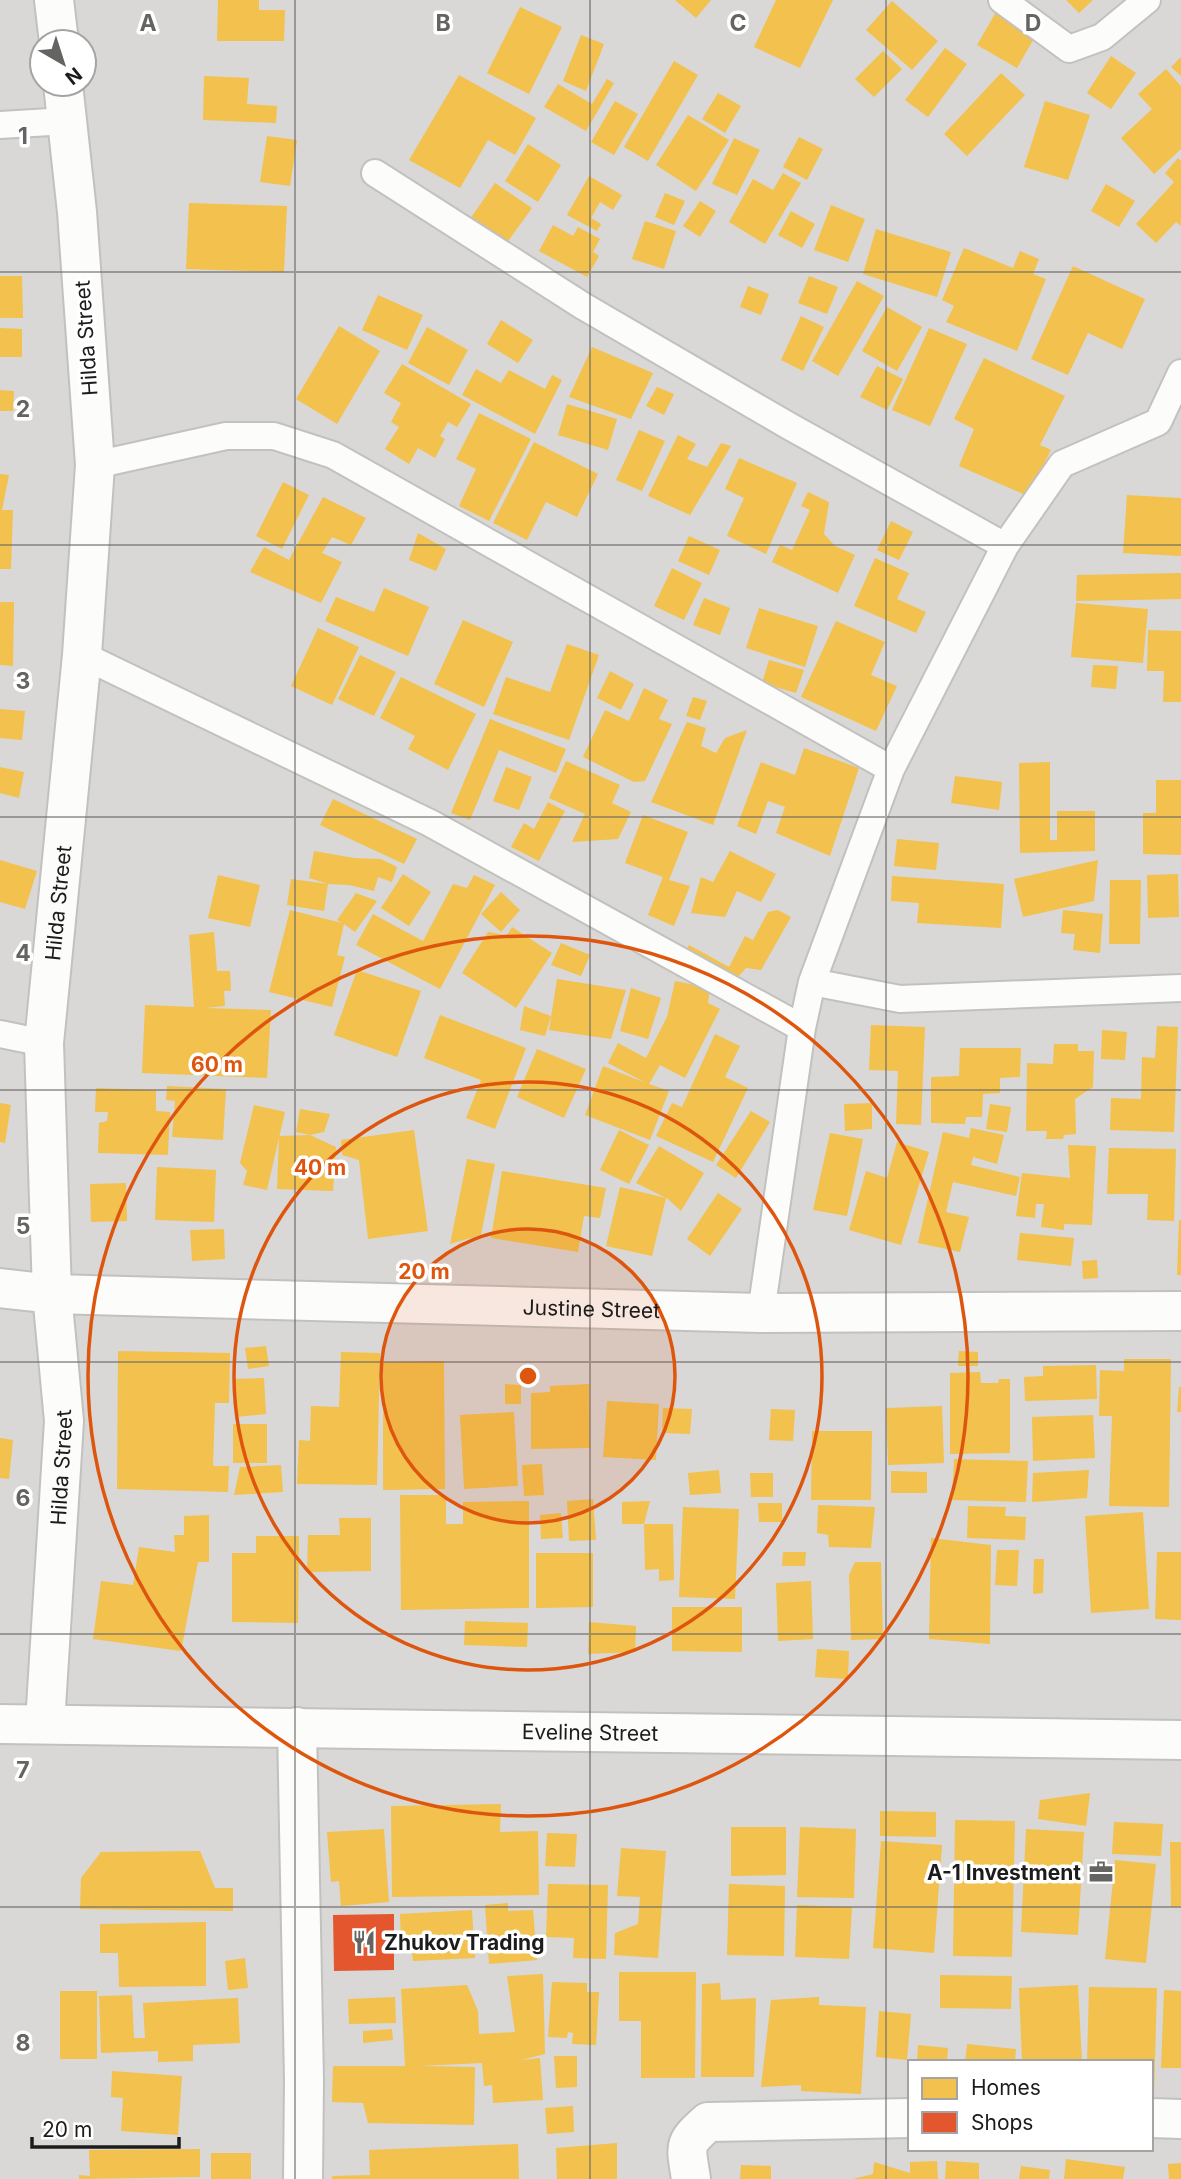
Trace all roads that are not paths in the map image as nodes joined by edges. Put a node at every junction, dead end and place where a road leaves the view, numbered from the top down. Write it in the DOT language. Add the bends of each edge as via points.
graph roads {
  1 [pos="54,0"];
  2 [pos="1002,0"];
  3 [pos="1147,0"];
  4 [pos="57,28"];
  5 [pos="65,102"];
  6 [pos="0,125"];
  7 [pos="375,173"];
  8 [pos="1181,373"];
  9 [pos="1170,424"];
  10 [pos="95,466"];
  11 [pos="1005,547"];
  12 [pos="82,655"];
  13 [pos="891,769"];
  14 [pos="812,982"];
  15 [pos="1181,988"];
  16 [pos="802,1028"];
  17 [pos="0,1034"];
  18 [pos="44,1043"];
  19 [pos="0,1288"];
  20 [pos="52,1294"];
  21 [pos="1181,1311"];
  22 [pos="761,1313"];
  23 [pos="45,1723"];
  24 [pos="0,1724"];
  25 [pos="297,1727"];
  26 [pos="1181,1740"];
  27 [pos="908,2118"];
  28 [pos="1153,2118"];
  29 [pos="1181,2119"];
  30 [pos="303,2179"];
  31 [pos="691,2179"];
  1 -- 4 [label="street"];
  2 -- 3 [label="lane" via="1069,49 1102,37"];
  5 -- 6 [label="lane"];
  5 -- 10 [label="street, Hilda Street"];
  7 -- 11 [label="lane" via="583,306"];
  8 -- 9 [label="lane"];
  9 -- 11 [label="lane" via="1062,464"];
  10 -- 12 [label="street, Hilda Street"];
  10 -- 13 [label="lane" via="226,436 274,436 333,455"];
  11 -- 13 [label="lane"];
  12 -- 16 [label="lane" via="430,823"];
  12 -- 18 [label="street, Hilda Street"];
  13 -- 14 [label="lane"];
  14 -- 15 [label="lane" via="900,999"];
  14 -- 16 [label="lane"];
  16 -- 22 [label="lane"];
  17 -- 18 [label="lane"];
  18 -- 20 [label="street, Hilda Street"];
  19 -- 20 [label="street, Justine Street"];
  20 -- 22 [label="street, Justine Street"];
  20 -- 23 [label="street, Hilda Street" via="64,1421"];
  21 -- 22 [label="street, Justine Street"];
  23 -- 24 [label="street, Eveline Street"];
  23 -- 25 [label="street, Eveline Street"];
  25 -- 26 [label="street, Eveline Street"];
  25 -- 30 [label="street"];
  27 -- 31 [label="street" via="708,2122 690,2139"];
  28 -- 29 [label="street"];
}
